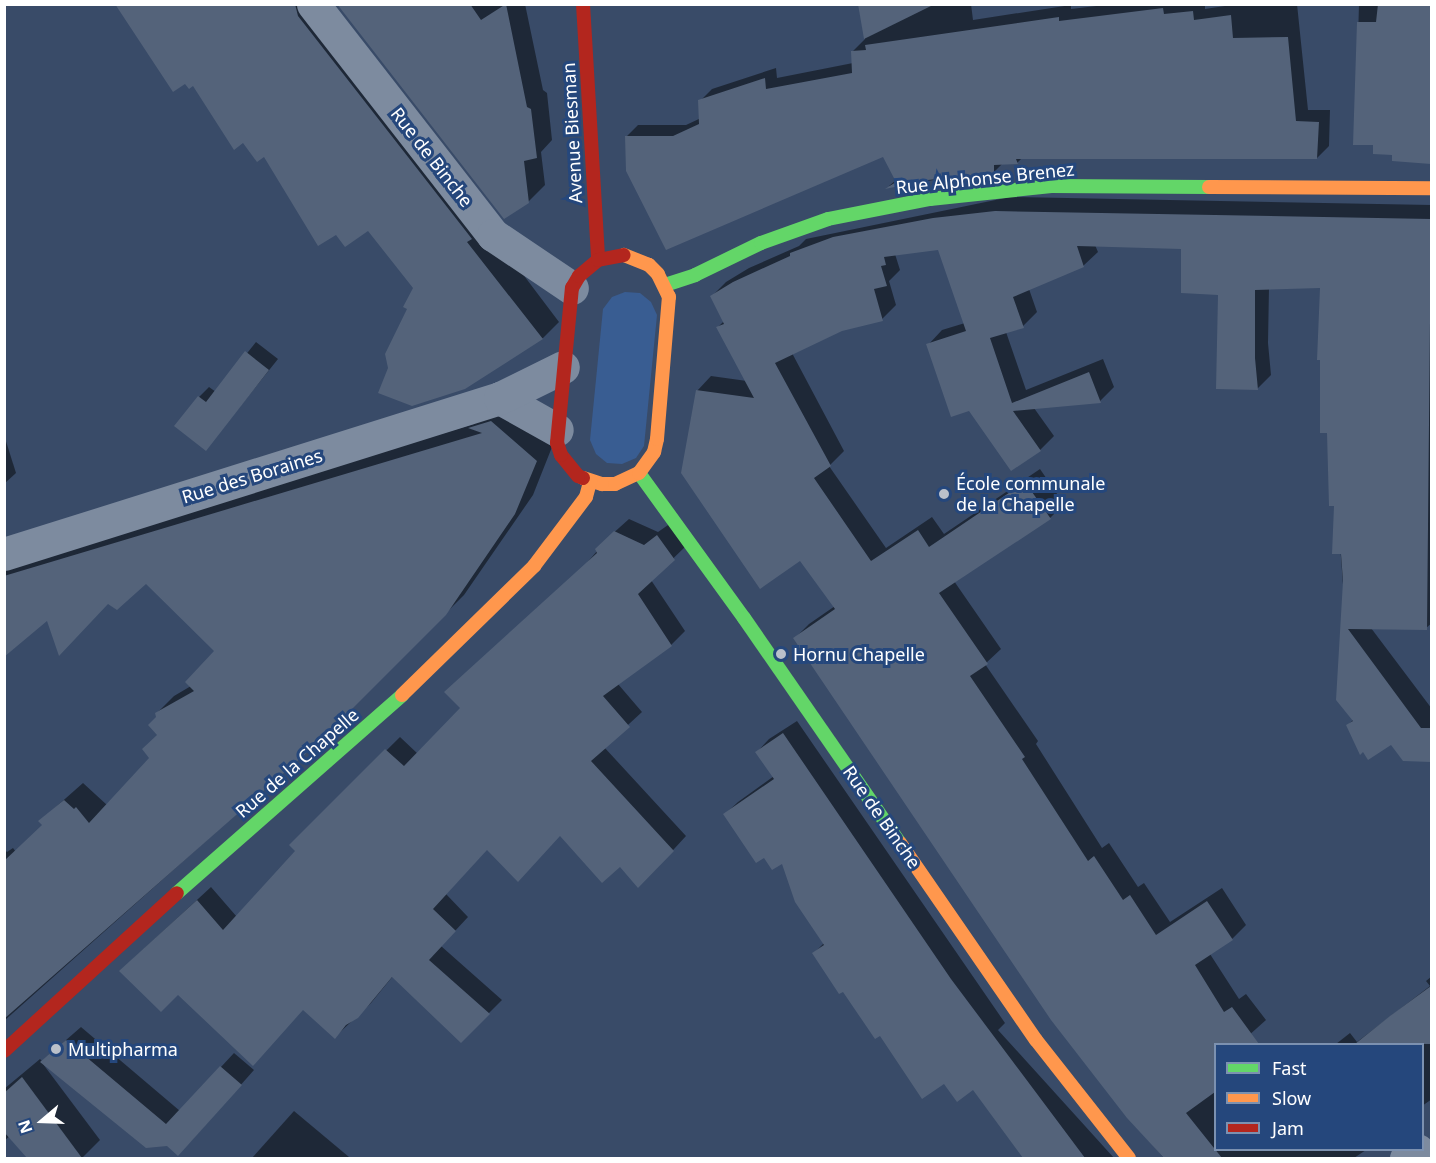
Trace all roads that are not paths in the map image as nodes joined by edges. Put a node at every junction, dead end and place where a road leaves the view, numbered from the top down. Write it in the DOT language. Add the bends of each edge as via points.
graph roads {
  1 [pos="313,4"];
  2 [pos="583,4"];
  3 [pos="1431,188"];
  4 [pos="598,260"];
  5 [pos="665,285"];
  6 [pos="572,288"];
  7 [pos="563,367"];
  8 [pos="500,398"];
  9 [pos="557,430"];
  10 [pos="639,474"];
  11 [pos="590,482"];
  12 [pos="4,554"];
  13 [pos="4,1051"];
  14 [pos="1130,1158"];
  1 -- 6 [label="street, Rue de Binche" via="493,235"];
  2 -- 4 [label="street, Avenue Biesman"];
  3 -- 5 [label="street, Rue Alphonse Brenez" via="1051,186 930,199 828,219"];
  4 -- 5 [label="street" via="637,258 653,269"];
  4 -- 6 [label="street"];
  5 -- 10 [label="street" via="669,310 657,439 654,452"];
  6 -- 7 [label="street"];
  7 -- 8 [label="street, Rue des Boraines"];
  7 -- 9 [label="street"];
  8 -- 9 [label="street"];
  8 -- 12 [label="street, Rue des Boraines"];
  9 -- 11 [label="street" via="561,455 578,476"];
  10 -- 11 [label="street" via="615,484"];
  10 -- 14 [label="street, Rue de Binche" via="744,618 1036,1040"];
  11 -- 13 [label="street, Rue de la Chapelle" via="586,497 534,566 420,679 197,874"];
}
